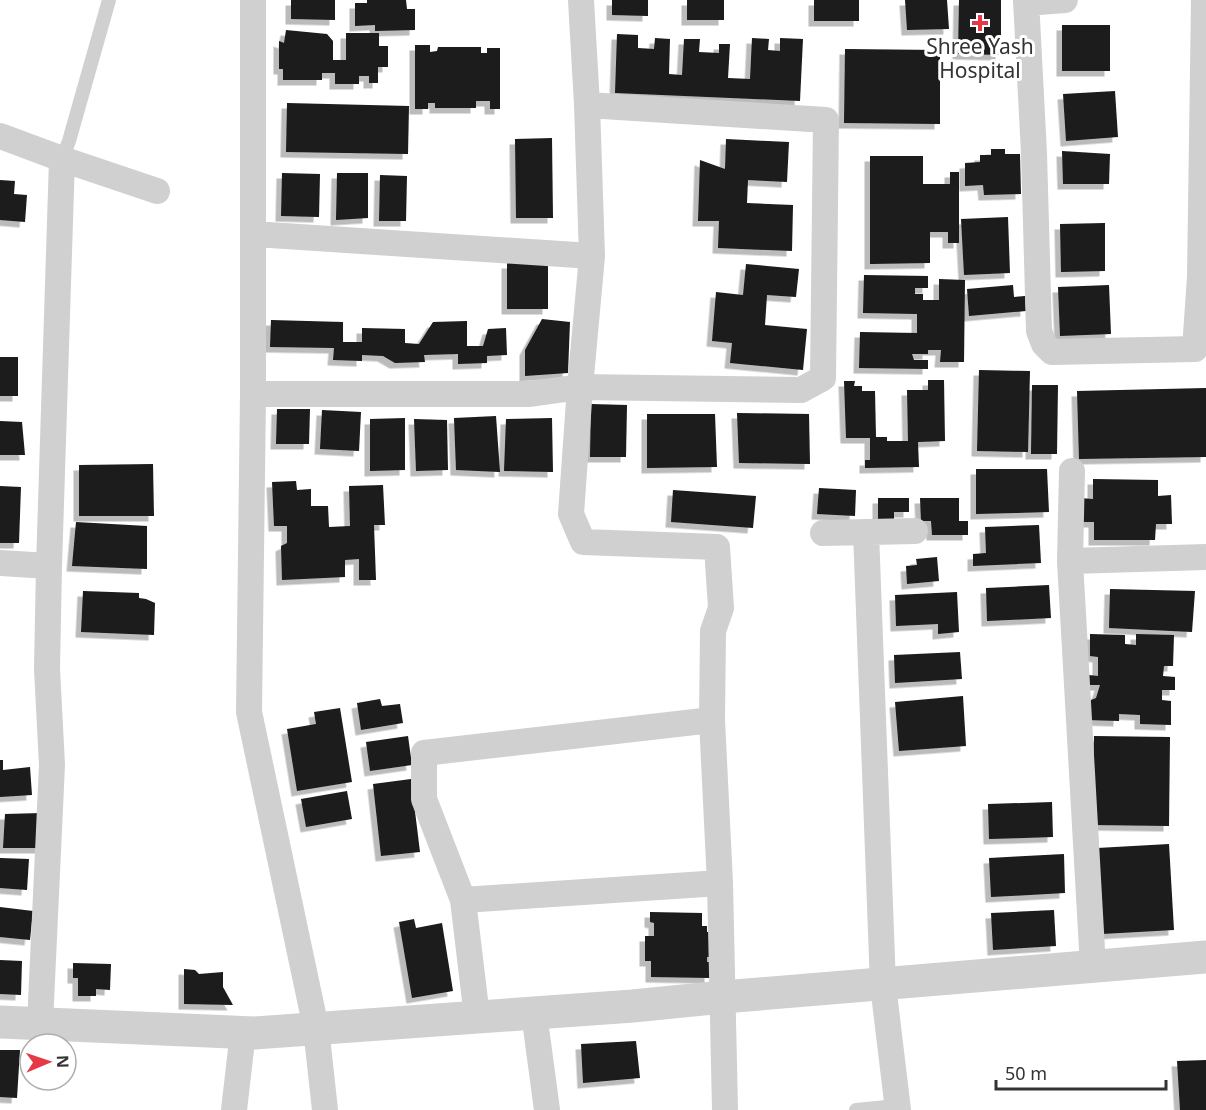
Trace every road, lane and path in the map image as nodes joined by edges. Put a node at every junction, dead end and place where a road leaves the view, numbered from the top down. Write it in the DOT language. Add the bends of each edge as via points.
graph roads {
  1 [pos="109,0"];
  2 [pos="254,0"];
  3 [pos="580,0"];
  4 [pos="1065,0"];
  5 [pos="1204,0"];
  6 [pos="1026,1"];
  7 [pos="587,105"];
  8 [pos="0,136"];
  9 [pos="62,159"];
  10 [pos="157,191"];
  11 [pos="253,234"];
  12 [pos="592,256"];
  13 [pos="1201,348"];
  14 [pos="580,387"];
  15 [pos="253,394"];
  16 [pos="1072,471"];
  17 [pos="915,531"];
  18 [pos="866,532"];
  19 [pos="823,533"];
  20 [pos="1206,557"];
  21 [pos="1070,561"];
  22 [pos="0,563"];
  23 [pos="49,566"];
  24 [pos="712,720"];
  25 [pos="720,883"];
  26 [pos="463,900"];
  27 [pos="1206,957"];
  28 [pos="1093,967"];
  29 [pos="883,985"];
  30 [pos="723,997"];
  31 [pos="534,1013"];
  32 [pos="477,1017"];
  33 [pos="0,1022"];
  34 [pos="40,1024"];
  35 [pos="316,1028"];
  36 [pos="243,1032"];
  37 [pos="897,1108"];
  38 [pos="234,1110"];
  39 [pos="325,1110"];
  40 [pos="547,1110"];
  41 [pos="725,1110"];
  42 [pos="856,1110"];
  1 -- 9 [label="lane"];
  2 -- 11 [label="street"];
  3 -- 7 [label="street"];
  4 -- 6 [label="street"];
  5 -- 13 [label="street"];
  6 -- 13 [label="street" via="1039,331 1044,344 1052,352"];
  7 -- 12 [label="street"];
  7 -- 14 [label="street" via="826,120 823,378 801,390"];
  8 -- 9 [label="street"];
  9 -- 10 [label="street"];
  9 -- 23 [label="street"];
  11 -- 12 [label="street"];
  11 -- 15 [label="street"];
  12 -- 14 [label="street"];
  14 -- 15 [label="street" via="530,393"];
  14 -- 24 [label="street" via="571,514 583,542 717,547 721,608 713,631"];
  15 -- 35 [label="street" via="249,712"];
  16 -- 21 [label="street"];
  17 -- 18 [label="street"];
  18 -- 19 [label="street"];
  18 -- 29 [label="street"];
  20 -- 21 [label="street"];
  21 -- 28 [label="street"];
  22 -- 23 [label="street"];
  23 -- 34 [label="street" via="47,669 52,765"];
  24 -- 25 [label="street"];
  24 -- 26 [label="street" via="424,753 424,799"];
  25 -- 26 [label="street"];
  25 -- 30 [label="street"];
  26 -- 32 [label="street"];
  27 -- 28 [label="street"];
  28 -- 29 [label="street"];
  29 -- 30 [label="street"];
  29 -- 37 [label="street"];
  30 -- 31 [label="street"];
  30 -- 41 [label="street"];
  31 -- 32 [label="street"];
  31 -- 40 [label="street"];
  32 -- 35 [label="street"];
  33 -- 34 [label="street"];
  34 -- 36 [label="street"];
  35 -- 36 [label="street"];
  35 -- 39 [label="street"];
  36 -- 38 [label="street"];
  37 -- 42 [label="lane"];
}
